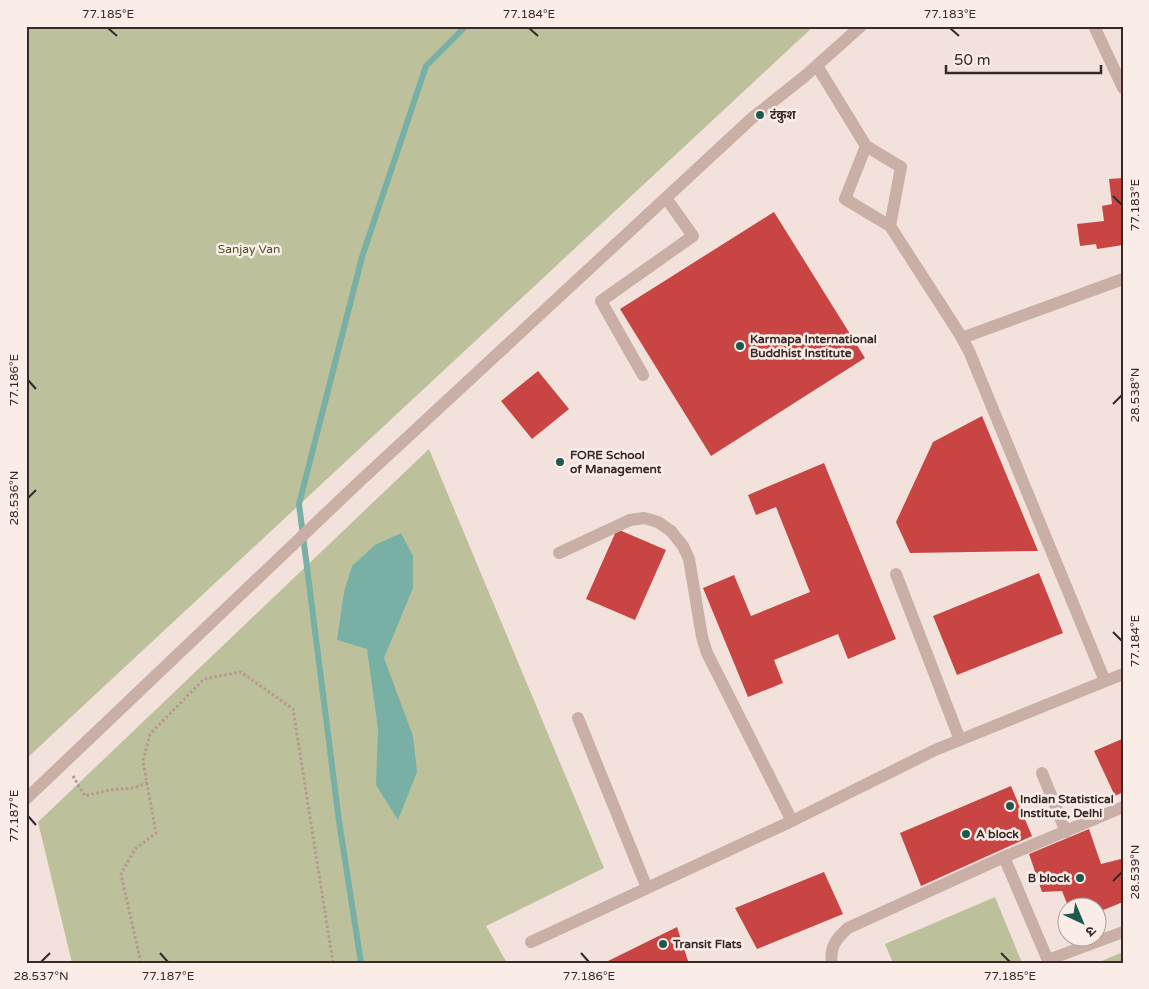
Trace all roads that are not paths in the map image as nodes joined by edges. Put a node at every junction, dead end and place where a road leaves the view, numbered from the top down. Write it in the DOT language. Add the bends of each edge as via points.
graph roads {
  1 [pos="861,26"];
  2 [pos="1094,26"];
  3 [pos="817,66"];
  4 [pos="1118,66"];
  5 [pos="1123,88"];
  6 [pos="866,146"];
  7 [pos="666,198"];
  8 [pos="890,226"];
  9 [pos="1123,279"];
  10 [pos="962,338"];
  11 [pos="643,375"];
  12 [pos="560,553"];
  13 [pos="896,574"];
  14 [pos="1123,674"];
  15 [pos="1105,681"];
  16 [pos="578,718"];
  17 [pos="960,740"];
  18 [pos="1042,773"];
  19 [pos="26,799"];
  20 [pos="1123,807"];
  21 [pos="792,821"];
  22 [pos="1066,832"];
  23 [pos="1004,857"];
  24 [pos="647,888"];
  25 [pos="1123,932"];
  26 [pos="531,942"];
  27 [pos="1049,961"];
  28 [pos="832,963"];
  1 -- 3 [label="street"];
  2 -- 4 [label="street"];
  3 -- 6 [label="street"];
  3 -- 7 [label="street" via="751,119"];
  4 -- 5 [label="street"];
  6 -- 8 [label="street" via="902,167"];
  6 -- 8 [label="street" via="845,199"];
  7 -- 11 [label="street" via="694,236 601,301"];
  7 -- 19 [label="street" via="365,476"];
  8 -- 10 [label="street"];
  9 -- 10 [label="street"];
  10 -- 15 [label="street"];
  12 -- 21 [label="street" via="630,520 644,518 671,531 689,560 707,653"];
  13 -- 17 [label="street"];
  14 -- 15 [label="street"];
  15 -- 17 [label="street"];
  16 -- 24 [label="street"];
  17 -- 21 [label="street"];
  18 -- 22 [label="street"];
  20 -- 22 [label="street"];
  21 -- 24 [label="street"];
  22 -- 23 [label="street"];
  23 -- 27 [label="street"];
  23 -- 28 [label="street" via="848,928 833,944"];
  24 -- 26 [label="street"];
  25 -- 27 [label="street"];
}
